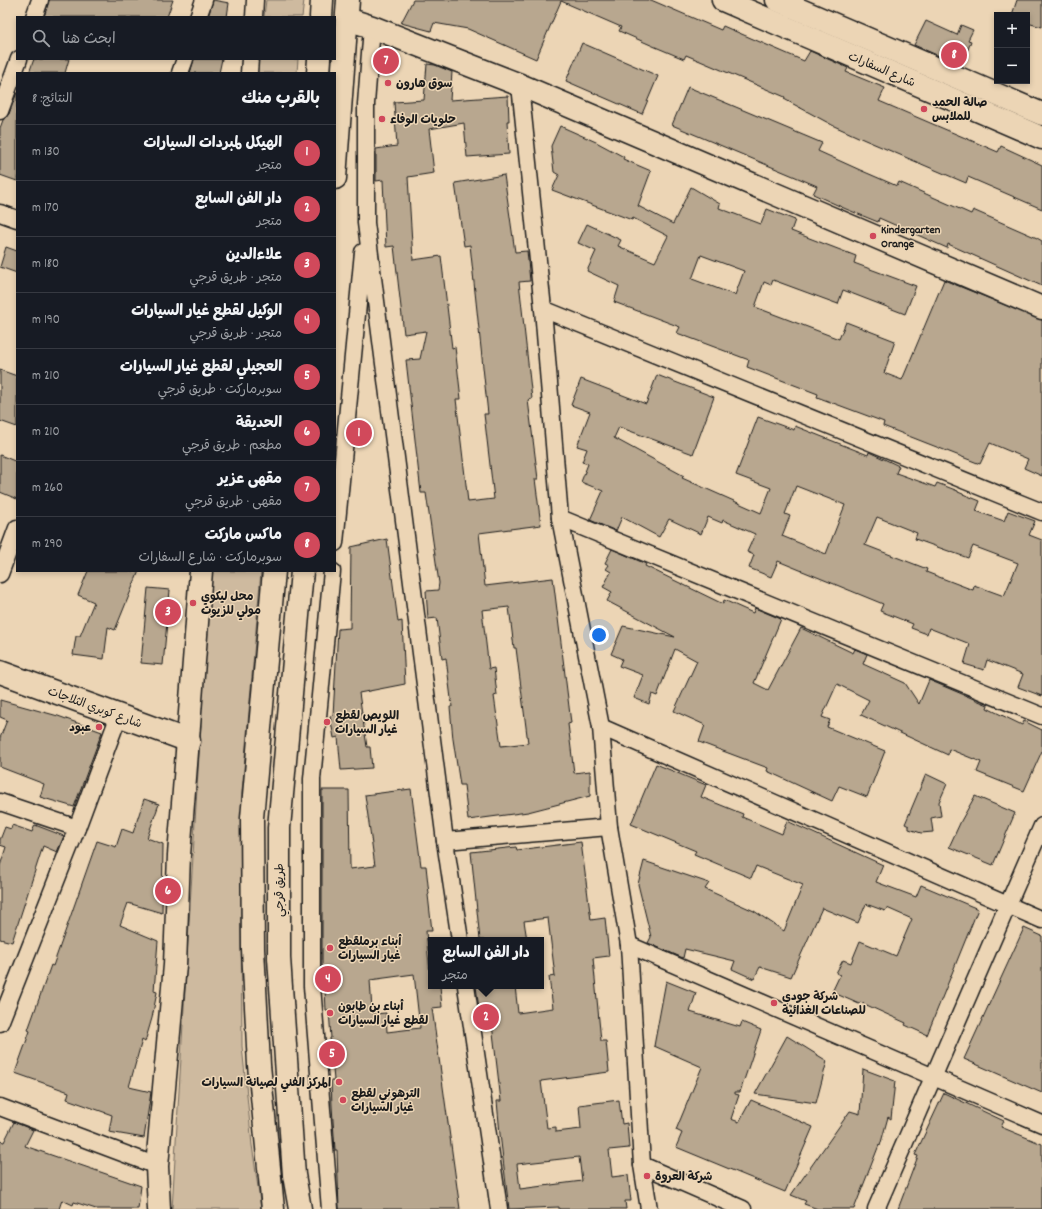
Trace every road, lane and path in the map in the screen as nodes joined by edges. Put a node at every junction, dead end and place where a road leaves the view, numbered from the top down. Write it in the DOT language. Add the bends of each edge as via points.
graph roads {
  1 [pos="40,0"];
  2 [pos="204,0"];
  3 [pos="255,0"];
  4 [pos="322,0"];
  5 [pos="723,0"];
  6 [pos="777,0"];
  7 [pos="348,10"];
  8 [pos="34,16"];
  9 [pos="198,16"];
  10 [pos="254,16"];
  11 [pos="321,16"];
  12 [pos="372,27"];
  13 [pos="19,60"];
  14 [pos="185,60"];
  15 [pos="250,60"];
  16 [pos="319,60"];
  17 [pos="180,72"];
  18 [pos="249,72"];
  19 [pos="318,72"];
  20 [pos="520,85"];
  21 [pos="0,111"];
  22 [pos="1042,114"];
  23 [pos="1042,138"];
  24 [pos="336,165"];
  25 [pos="0,213"];
  26 [pos="16,219"];
  27 [pos="366,223"];
  28 [pos="1042,308"];
  29 [pos="543,309"];
  30 [pos="1042,512"];
  31 [pos="560,518"];
  32 [pos="16,531"];
  33 [pos="336,533"];
  34 [pos="201,572"];
  35 [pos="274,572"];
  36 [pos="302,572"];
  37 [pos="332,572"];
  38 [pos="0,574"];
  39 [pos="0,672"];
  40 [pos="119,715"];
  41 [pos="1042,716"];
  42 [pos="602,727"];
  43 [pos="189,741"];
  44 [pos="0,802"];
  45 [pos="1042,826"];
  46 [pos="609,827"];
  47 [pos="77,828"];
  48 [pos="446,841"];
  49 [pos="1008,906"];
  50 [pos="1042,920"];
  51 [pos="460,937"];
  52 [pos="629,945"];
  53 [pos="466,989"];
  54 [pos="0,1023"];
  55 [pos="934,1076"];
  56 [pos="0,1107"];
  57 [pos="1042,1124"];
  58 [pos="157,1166"];
  59 [pos="642,1166"];
  60 [pos="159,1209"];
  61 [pos="273,1209"];
  62 [pos="300,1209"];
  63 [pos="330,1209"];
  64 [pos="499,1209"];
  65 [pos="649,1209"];
  66 [pos="743,1209"];
  67 [pos="876,1209"];
  1 -- 8 [label="street"];
  2 -- 9 [label="street"];
  3 -- 10 [label="street"];
  4 -- 11 [label="main road"];
  5 -- 23 [label="main road, شارع السفارات"];
  6 -- 22 [label="main road, شارع السفارات"];
  7 -- 12 [label="main road"];
  7 -- 24 [label="main road"];
  12 -- 20 [label="main road"];
  12 -- 27 [label="street" via="366,104"];
  13 -- 21 [label="street"];
  14 -- 17 [label="street"];
  15 -- 18 [label="street"];
  16 -- 19 [label="main road"];
  20 -- 28 [label="main road"];
  20 -- 29 [label="street"];
  25 -- 26 [label="street"];
  27 -- 33 [label="street"];
  27 -- 48 [label="street"];
  29 -- 30 [label="street"];
  29 -- 31 [label="street"];
  31 -- 41 [label="street"];
  31 -- 42 [label="street"];
  32 -- 38 [label="street"];
  34 -- 43 [label="main road"];
  35 -- 61 [label="main road" via="252,818 253,949 259,1065"];
  36 -- 62 [label="main road, طريق قرجي" via="279,828 279,950 294,1175"];
  37 -- 63 [label="street" via="312,795 312,986"];
  39 -- 40 [label="main road, شارع كوبري الثلاجات"];
  40 -- 43 [label="main road, شارع كوبري الثلاجات"];
  40 -- 47 [label="street"];
  42 -- 46 [label="street"];
  42 -- 49 [label="street"];
  43 -- 58 [label="main road" via="179,855 175,965"];
  44 -- 47 [label="street"];
  45 -- 49 [label="street"];
  46 -- 48 [label="street"];
  46 -- 52 [label="street"];
  47 -- 54 [label="street"];
  48 -- 51 [label="street"];
  49 -- 50 [label="street"];
  49 -- 55 [label="street"];
  52 -- 55 [label="street"];
  52 -- 59 [label="street"];
  53 -- 64 [label="street"];
  55 -- 57 [label="street"];
  55 -- 67 [label="street"];
  56 -- 58 [label="street"];
  58 -- 60 [label="main road"];
  59 -- 65 [label="street"];
  59 -- 66 [label="street"];
}
